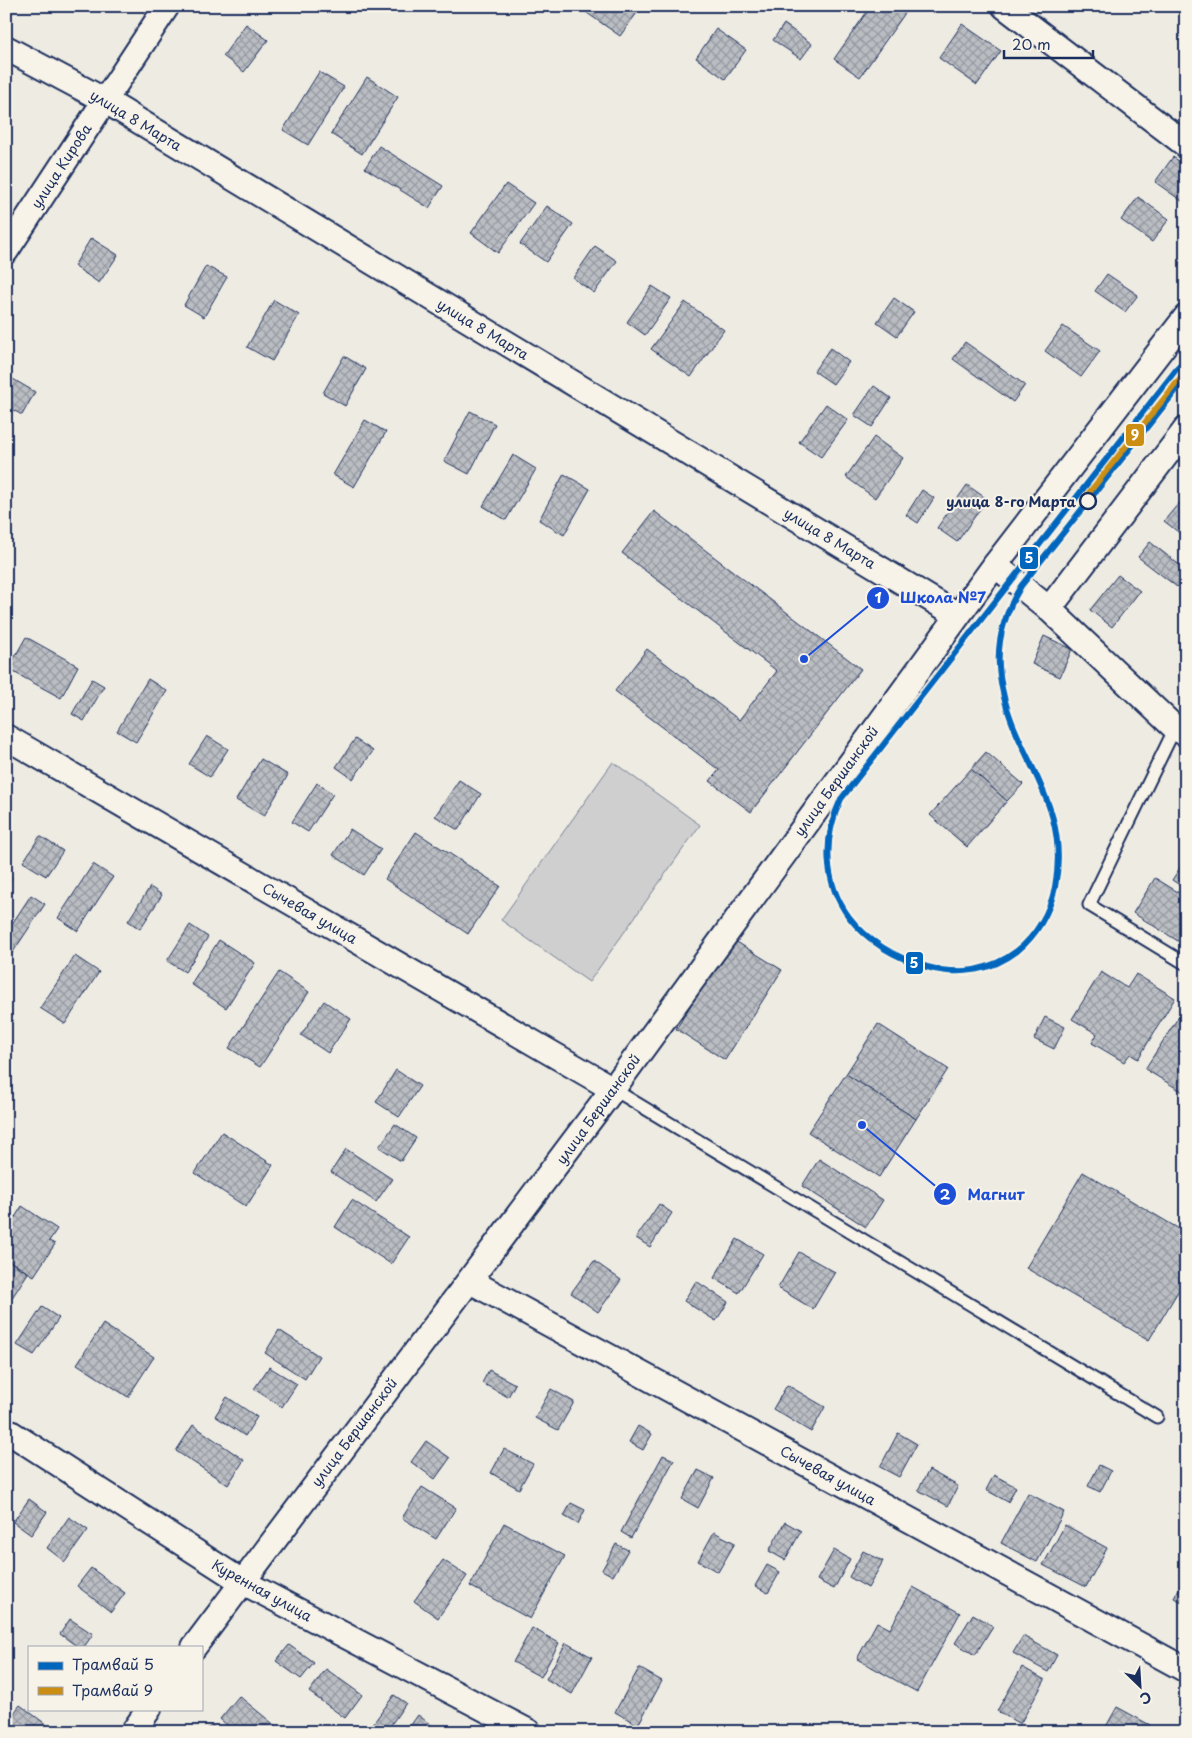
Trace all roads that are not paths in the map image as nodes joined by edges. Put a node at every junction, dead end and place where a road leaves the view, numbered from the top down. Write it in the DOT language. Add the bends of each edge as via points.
graph roads {
  1 [pos="167,6"];
  2 [pos="1004,6"];
  3 [pos="6,48"];
  4 [pos="104,100"];
  5 [pos="1186,144"];
  6 [pos="6,251"];
  7 [pos="1186,317"];
  8 [pos="1186,428"];
  9 [pos="995,565"];
  10 [pos="1048,609"];
  11 [pos="957,615"];
  12 [pos="1180,731"];
  13 [pos="6,737"];
  14 [pos="1186,964"];
  15 [pos="613,1088"];
  16 [pos="470,1280"];
  17 [pos="1157,1417"];
  18 [pos="6,1430"];
  19 [pos="241,1580"];
  20 [pos="195,1646"];
  21 [pos="1186,1670"];
  22 [pos="148,1710"];
  23 [pos="133,1732"];
  24 [pos="529,1732"];
  1 -- 4 [label="street, улица Кирова"];
  2 -- 5 [label="street"];
  3 -- 4 [label="street, улица 8 Марта"];
  4 -- 6 [label="street, улица Кирова"];
  4 -- 11 [label="street, улица 8 Марта"];
  7 -- 9 [label="street, улица Бершанской"];
  8 -- 10 [label="street"];
  9 -- 10 [label="street"];
  9 -- 11 [label="street, улица Бершанской"];
  10 -- 12 [label="street"];
  11 -- 15 [label="street, улица Бершанской"];
  12 -- 14 [label="lane" via="1089,905"];
  13 -- 15 [label="street, Сычевая улица"];
  15 -- 16 [label="street, улица Бершанской"];
  15 -- 17 [label="lane"];
  16 -- 19 [label="street, улица Бершанской"];
  16 -- 21 [label="street, Сычевая улица"];
  18 -- 19 [label="street, Куренная улица"];
  19 -- 20 [label="street, улица Бершанской"];
  19 -- 24 [label="street, Куренная улица"];
  22 -- 23 [label="street"];
}
